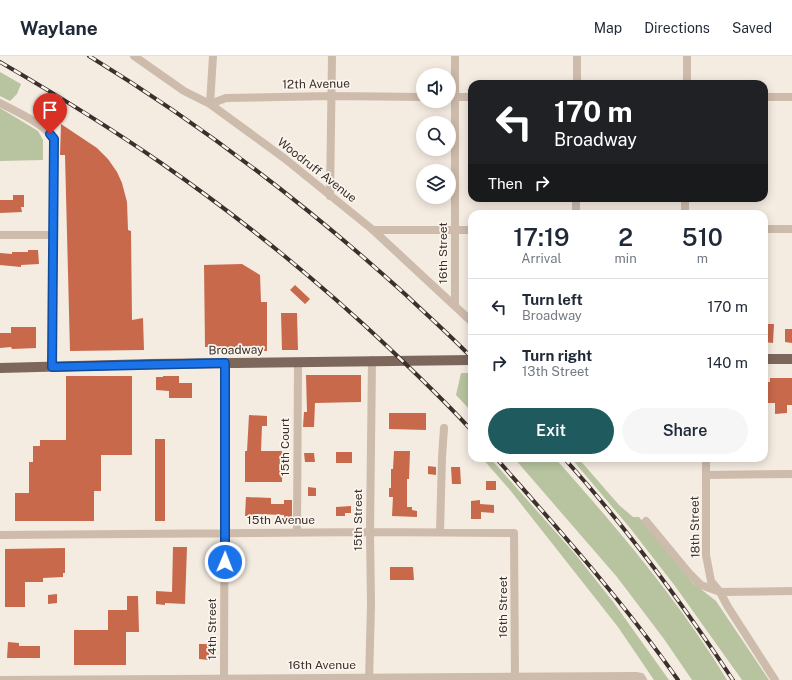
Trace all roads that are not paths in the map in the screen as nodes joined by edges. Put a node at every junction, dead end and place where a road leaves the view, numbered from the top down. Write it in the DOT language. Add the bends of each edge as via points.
graph roads {
  1 [pos="134,56"];
  2 [pos="212,56"];
  3 [pos="332,56"];
  4 [pos="455,56"];
  5 [pos="577,56"];
  6 [pos="687,56"];
  7 [pos="454,68"];
  8 [pos="576,80"];
  9 [pos="687,80"];
  10 [pos="332,96"];
  11 [pos="416,96"];
  12 [pos="456,97"];
  13 [pos="468,97"];
  14 [pos="768,97"];
  15 [pos="792,97"];
  16 [pos="0,103"];
  17 [pos="210,104"];
  18 [pos="452,108"];
  19 [pos="330,196"];
  20 [pos="768,228"];
  21 [pos="792,229"];
  22 [pos="373,230"];
  23 [pos="455,230"];
  24 [pos="468,230"];
  25 [pos="0,235"];
  26 [pos="53,235"];
  27 [pos="455,306"];
  28 [pos="468,318"];
  29 [pos="768,359"];
  30 [pos="792,359"];
  31 [pos="372,360"];
  32 [pos="468,360"];
  33 [pos="298,362"];
  34 [pos="225,363"];
  35 [pos="52,367"];
  36 [pos="0,368"];
  37 [pos="444,428"];
  38 [pos="706,462"];
  39 [pos="792,474"];
  40 [pos="706,475"];
  41 [pos="646,521"];
  42 [pos="296,532"];
  43 [pos="370,532"];
  44 [pos="440,532"];
  45 [pos="225,533"];
  46 [pos="514,533"];
  47 [pos="0,535"];
  48 [pos="792,591"];
  49 [pos="720,592"];
  50 [pos="369,678"];
  51 [pos="515,678"];
  52 [pos="224,679"];
  53 [pos="0,680"];
  54 [pos="642,680"];
  55 [pos="776,680"];
  1 -- 17 [label="street, Woodruff Avenue" via="184,91"];
  2 -- 17 [label="street"];
  3 -- 10 [label="street"];
  4 -- 7 [label="street, 16th Street"];
  5 -- 8 [label="street"];
  6 -- 9 [label="street"];
  10 -- 11 [label="street, 12th Avenue"];
  10 -- 17 [label="street, 12th Avenue" via="226,98"];
  10 -- 19 [label="street"];
  12 -- 13 [label="street"];
  14 -- 15 [label="street"];
  16 -- 26 [label="street" via="32,121 54,139"];
  17 -- 19 [label="street, Woodruff Avenue" via="284,158"];
  18 -- 23 [label="street, 16th Street"];
  19 -- 22 [label="street, Woodruff Avenue"];
  20 -- 21 [label="street"];
  22 -- 23 [label="street"];
  22 -- 27 [label="street, Woodruff Avenue"];
  23 -- 24 [label="street"];
  23 -- 27 [label="street, 16th Street"];
  25 -- 26 [label="street"];
  26 -- 35 [label="street"];
  27 -- 28 [label="street, Woodruff Avenue"];
  29 -- 30 [label="main road"];
  31 -- 32 [label="main road, Broadway"];
  31 -- 33 [label="main road, Broadway"];
  31 -- 43 [label="street, 15th Street"];
  33 -- 34 [label="main road, Broadway"];
  33 -- 42 [label="street, 15th Court"];
  34 -- 35 [label="main road, Broadway"];
  34 -- 45 [label="street, 14th Street"];
  35 -- 36 [label="main road, Broadway"];
  37 -- 44 [label="street"];
  38 -- 40 [label="street, 18th Street"];
  39 -- 40 [label="street"];
  40 -- 49 [label="street, 18th Street" via="706,555 711,581"];
  41 -- 49 [label="street" via="701,585"];
  42 -- 43 [label="street, 15th Avenue"];
  42 -- 45 [label="street, 15th Avenue"];
  43 -- 44 [label="street, 15th Avenue"];
  43 -- 50 [label="street, 15th Street"];
  44 -- 46 [label="street, 15th Avenue"];
  45 -- 47 [label="street, 15th Avenue"];
  45 -- 52 [label="street, 14th Street"];
  46 -- 51 [label="street, 16th Street"];
  48 -- 49 [label="street"];
  49 -- 55 [label="street"];
  50 -- 51 [label="street, 16th Avenue"];
  50 -- 52 [label="street, 16th Avenue"];
  51 -- 54 [label="street, 16th Avenue" via="636,676"];
  52 -- 53 [label="street, 16th Avenue"];
}
